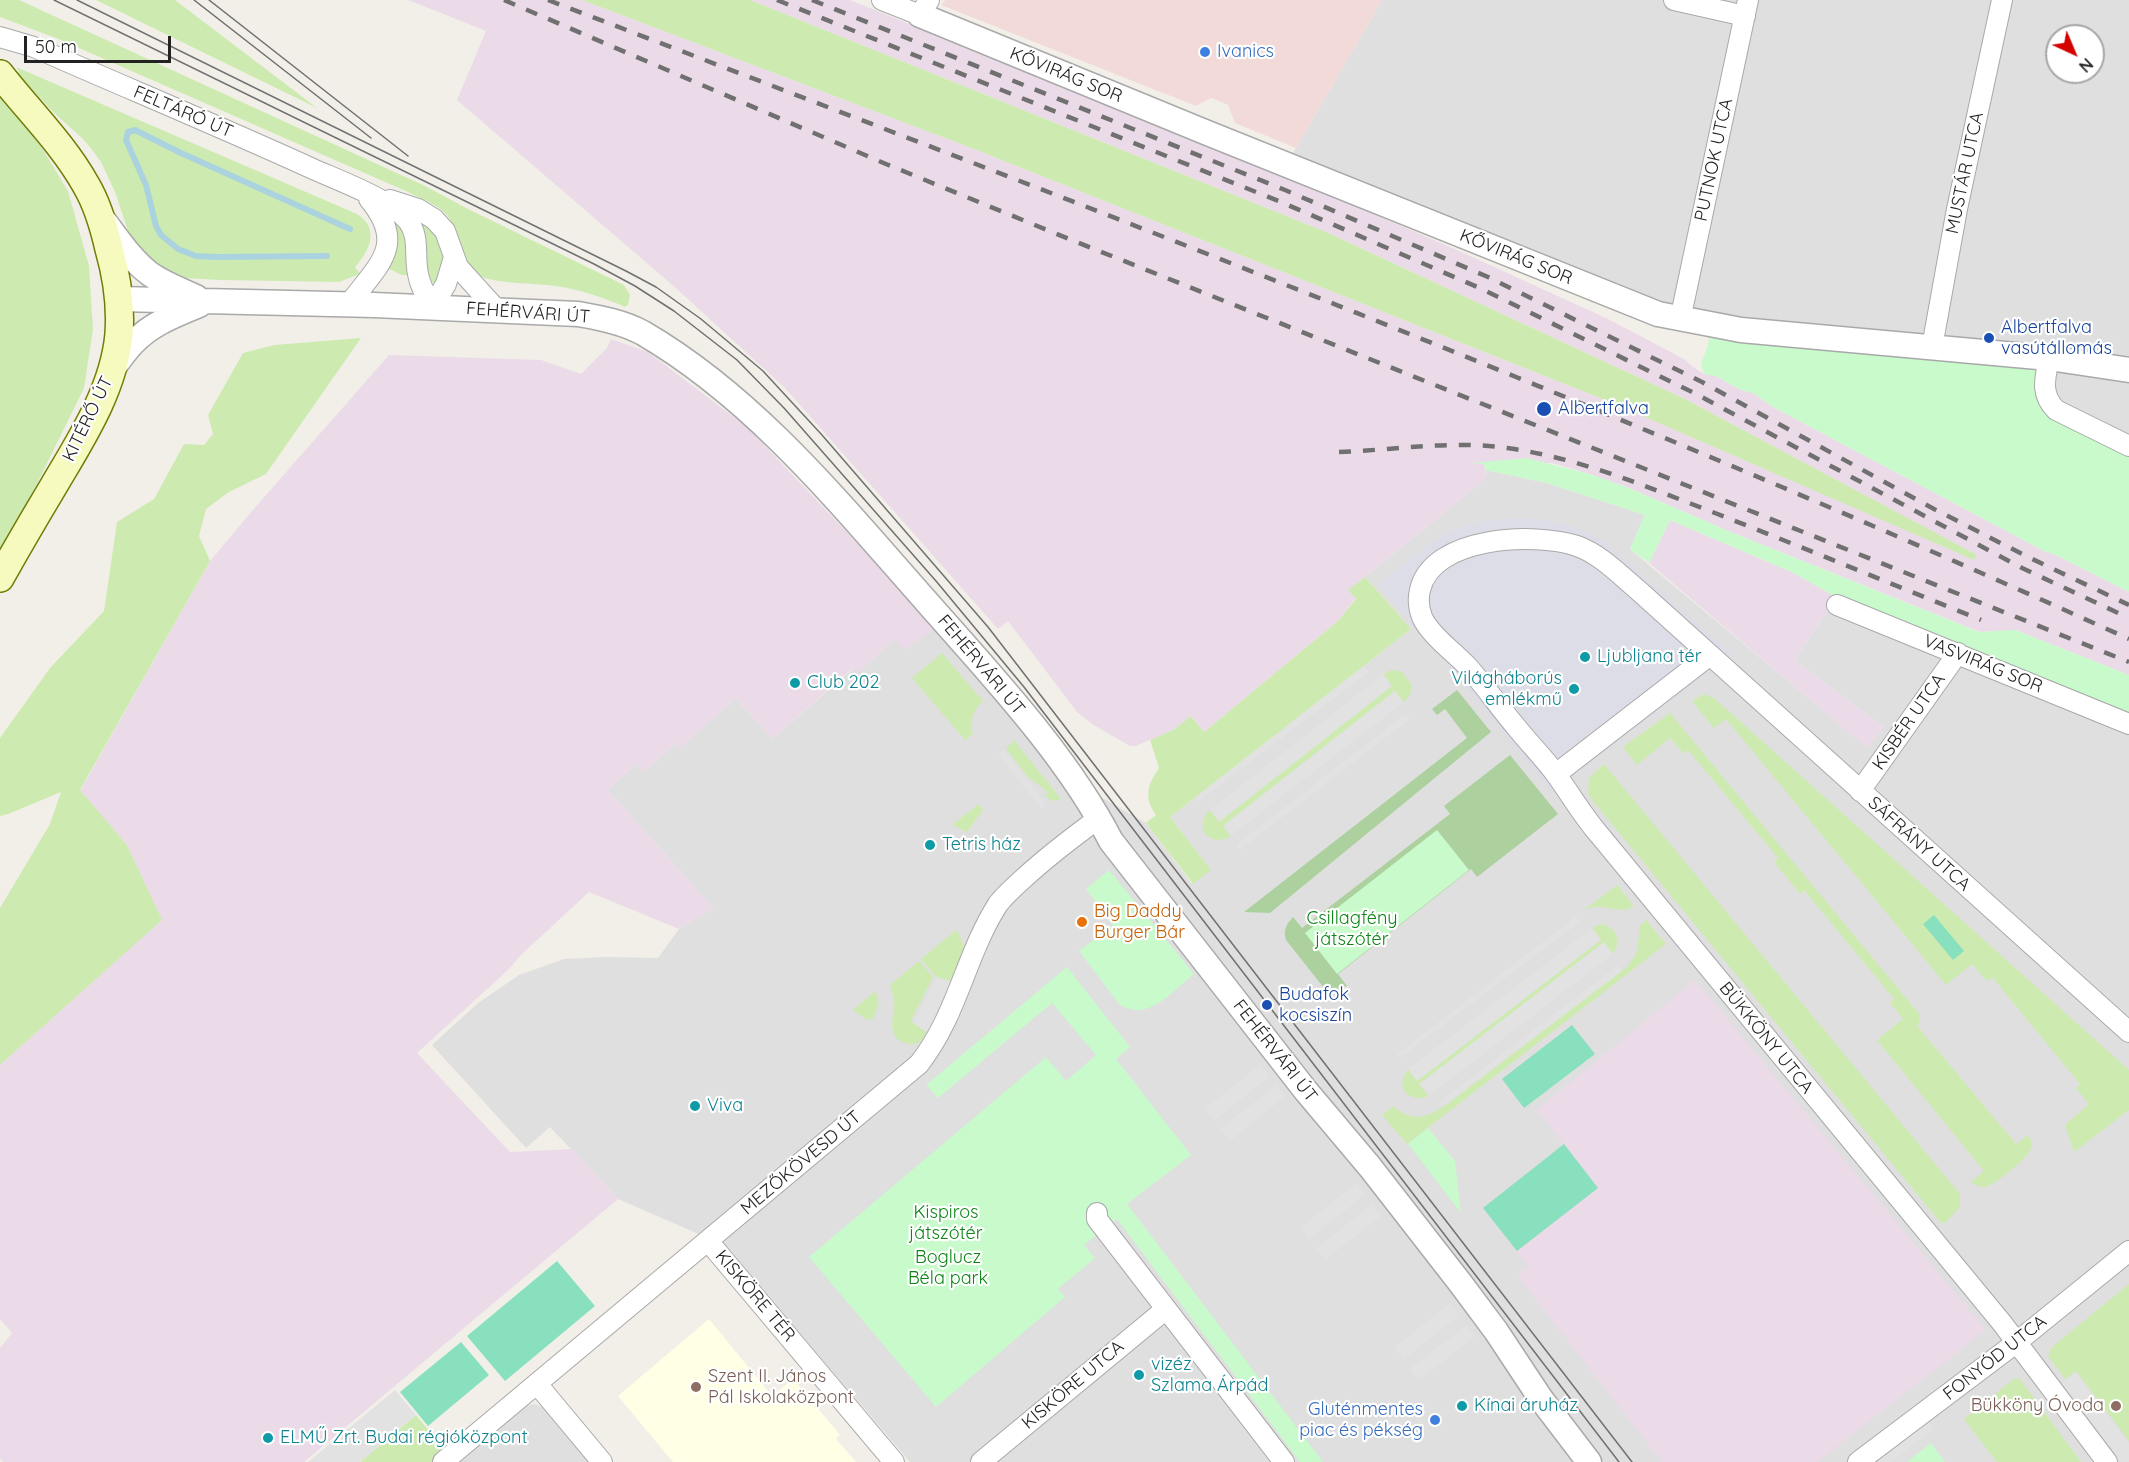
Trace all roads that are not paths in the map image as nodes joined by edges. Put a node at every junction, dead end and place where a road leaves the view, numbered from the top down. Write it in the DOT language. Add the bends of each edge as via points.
graph roads {
  1 [pos="882,0"];
  2 [pos="1674,0"];
  3 [pos="2002,0"];
  4 [pos="924,7"];
  5 [pos="1747,8"];
  6 [pos="0,37"];
  7 [pos="8,84"];
  8 [pos="363,192"];
  9 [pos="101,216"];
  10 [pos="454,257"];
  11 [pos="119,299"];
  12 [pos="207,302"];
  13 [pos="349,304"];
  14 [pos="432,307"];
  15 [pos="496,309"];
  16 [pos="1680,320"];
  17 [pos="1932,347"];
  18 [pos="2049,358"];
  19 [pos="112,369"];
  20 [pos="2129,370"];
  21 [pos="2129,446"];
  22 [pos="0,578"];
  23 [pos="1837,604"];
  24 [pos="1958,653"];
  25 [pos="1710,656"];
  26 [pos="2129,724"];
  27 [pos="1556,774"];
  28 [pos="1860,791"];
  29 [pos="1099,819"];
  30 [pos="2129,1032"];
  31 [pos="1097,1213"];
  32 [pos="708,1241"];
  33 [pos="2129,1251"];
  34 [pos="1166,1309"];
  35 [pos="2016,1342"];
  36 [pos="537,1384"];
  37 [pos="443,1462"];
  38 [pos="602,1462"];
  39 [pos="894,1462"];
  40 [pos="981,1462"];
  41 [pos="1284,1462"];
  42 [pos="1589,1462"];
  43 [pos="1858,1462"];
  44 [pos="2107,1462"];
  1 -- 4 [label="street, KŐVIRÁG SOR"];
  2 -- 5 [label="street"];
  3 -- 17 [label="street, MUSTÁR UTCA"];
  4 -- 16 [label="street, KŐVIRÁG SOR" via="1205,132"];
  5 -- 16 [label="street, PUTNOK UTCA"];
  6 -- 8 [label="street, FELTÁRÓ ÚT" via="34,47"];
  7 -- 9 [label="main road, KITÉRŐ ÚT" via="69,158"];
  8 -- 10 [label="street, FELTÁRÓ ÚT" via="418,209 434,219 452,246"];
  8 -- 13 [label="street, FELTÁRÓ ÚT" via="382,215 389,240 384,256"];
  8 -- 14 [label="street, FELTÁRÓ ÚT" via="400,212 411,224 416,238 417,271"];
  9 -- 11 [label="main road, KITÉRŐ ÚT"];
  9 -- 12 [label="street" via="149,273"];
  10 -- 14 [label="street" via="446,284"];
  10 -- 15 [label="street, FELTÁRÓ ÚT" via="458,267"];
  11 -- 12 [label="street, FEHÉRVÁRI ÚT"];
  11 -- 19 [label="main road, KITÉRŐ ÚT" via="119,335"];
  12 -- 13 [label="street, FEHÉRVÁRI ÚT"];
  12 -- 19 [label="street" via="145,332"];
  13 -- 14 [label="street, FEHÉRVÁRI ÚT"];
  14 -- 15 [label="street, FEHÉRVÁRI ÚT"];
  15 -- 29 [label="street, FEHÉRVÁRI ÚT" via="606,319 640,332 710,378 792,452 954,633 1055,754"];
  16 -- 17 [label="street, KŐVIRÁG SOR" via="1749,331"];
  17 -- 18 [label="street, KŐVIRÁG SOR"];
  18 -- 20 [label="street, KŐVIRÁG SOR"];
  18 -- 21 [label="street" via="2044,389 2048,402 2056,410"];
  19 -- 22 [label="main road, KITÉRŐ ÚT" via="85,433"];
  23 -- 24 [label="street, VASVIRÁG SOR"];
  24 -- 26 [label="street, VASVIRÁG SOR"];
  24 -- 28 [label="street, KISBÉR UTCA"];
  25 -- 27 [label="street"];
  25 -- 27 [label="street, BÜKKÖNY UTCA" via="1611,567 1579,546 1547,540 1514,540 1479,544 1441,561 1422,582 1422,618"];
  25 -- 28 [label="street, SÁFRÁNY UTCA"];
  27 -- 35 [label="street, BÜKKÖNY UTCA" via="1589,824"];
  28 -- 30 [label="street, SÁFRÁNY UTCA"];
  29 -- 32 [label="street, MEZŐKÖVESD ÚT" via="1045,859 1000,902 939,1036 919,1064"];
  29 -- 42 [label="street, FEHÉRVÁRI ÚT" via="1111,841 1461,1284"];
  31 -- 34 [label="street" via="1097,1219"];
  32 -- 36 [label="street, MEZŐKÖVESD ÚT"];
  32 -- 39 [label="street, KISKÖRE TÉR"];
  33 -- 35 [label="street, FONYÓD UTCA"];
  34 -- 40 [label="street, KISKÖRE UTCA"];
  34 -- 41 [label="street"];
  35 -- 43 [label="street, FONYÓD UTCA"];
  35 -- 44 [label="street, BÜKKÖNY UTCA"];
  36 -- 37 [label="street, MEZŐKÖVESD ÚT"];
  36 -- 38 [label="street"];
}
